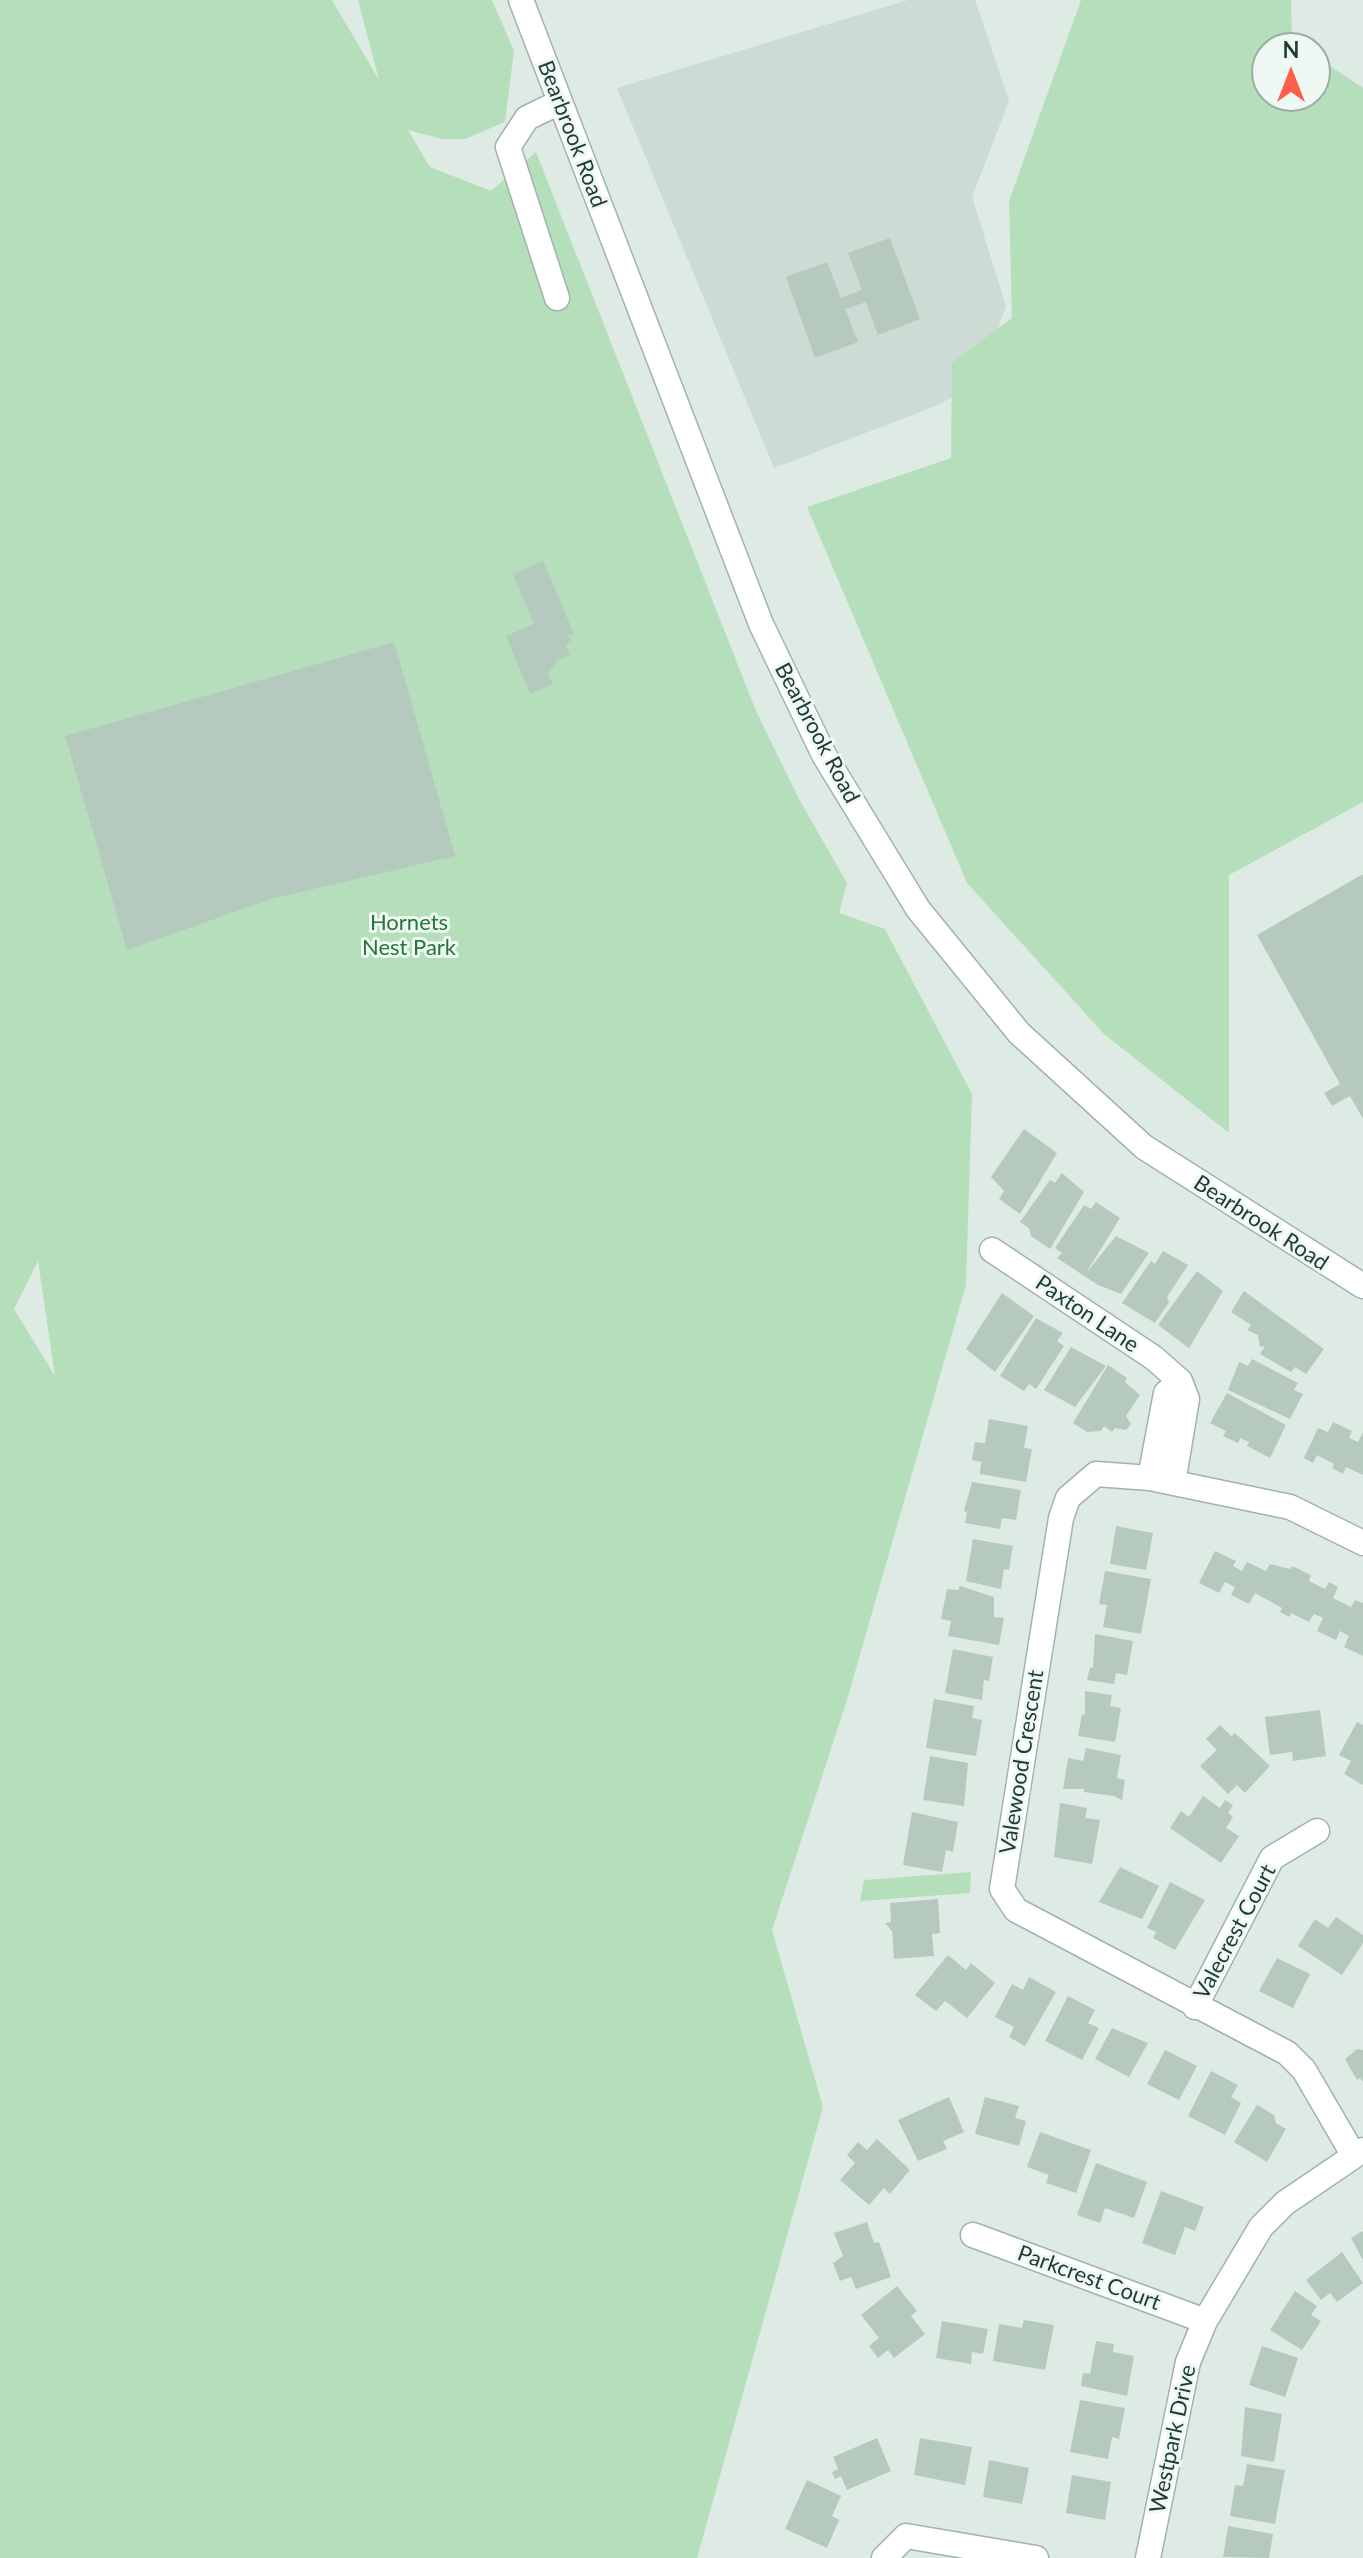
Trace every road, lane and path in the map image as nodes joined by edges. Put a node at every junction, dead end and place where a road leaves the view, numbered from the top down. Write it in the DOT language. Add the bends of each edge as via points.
graph roads {
  1 [pos="526,1"];
  2 [pos="560,102"];
  3 [pos="557,298"];
  4 [pos="992,1250"];
  5 [pos="1363,1286"];
  6 [pos="1162,1481"];
  7 [pos="1363,1543"];
  8 [pos="1317,1831"];
  9 [pos="1195,2007"];
  10 [pos="1358,2153"];
  11 [pos="973,2235"];
  12 [pos="1205,2321"];
  13 [pos="884,2558"];
  14 [pos="1036,2558"];
  15 [pos="1148,2558"];
  1 -- 2 [label="street, Bearbrook Road"];
  2 -- 3 [label="street" via="527,118 508,147"];
  2 -- 5 [label="street, Bearbrook Road" via="761,624 824,755 918,909 1019,1033 1144,1147"];
  4 -- 6 [label="street, Paxton Lane" via="1154,1358 1180,1381 1166,1393"];
  6 -- 7 [label="street, Valewood Crescent" via="1290,1507"];
  6 -- 9 [label="street, Valewood Crescent" via="1096,1474 1068,1498 1002,1889 1016,1910"];
  8 -- 9 [label="street, Valecrest Court" via="1272,1858"];
  9 -- 10 [label="street, Valewood Crescent" via="1287,2053 1304,2070"];
  10 -- 12 [label="street, Westpark Drive" via="1285,2203 1261,2227"];
  11 -- 12 [label="street, Parkcrest Court"];
  12 -- 15 [label="street, Westpark Drive" via="1188,2362"];
  13 -- 14 [label="street" via="906,2536"];
}
